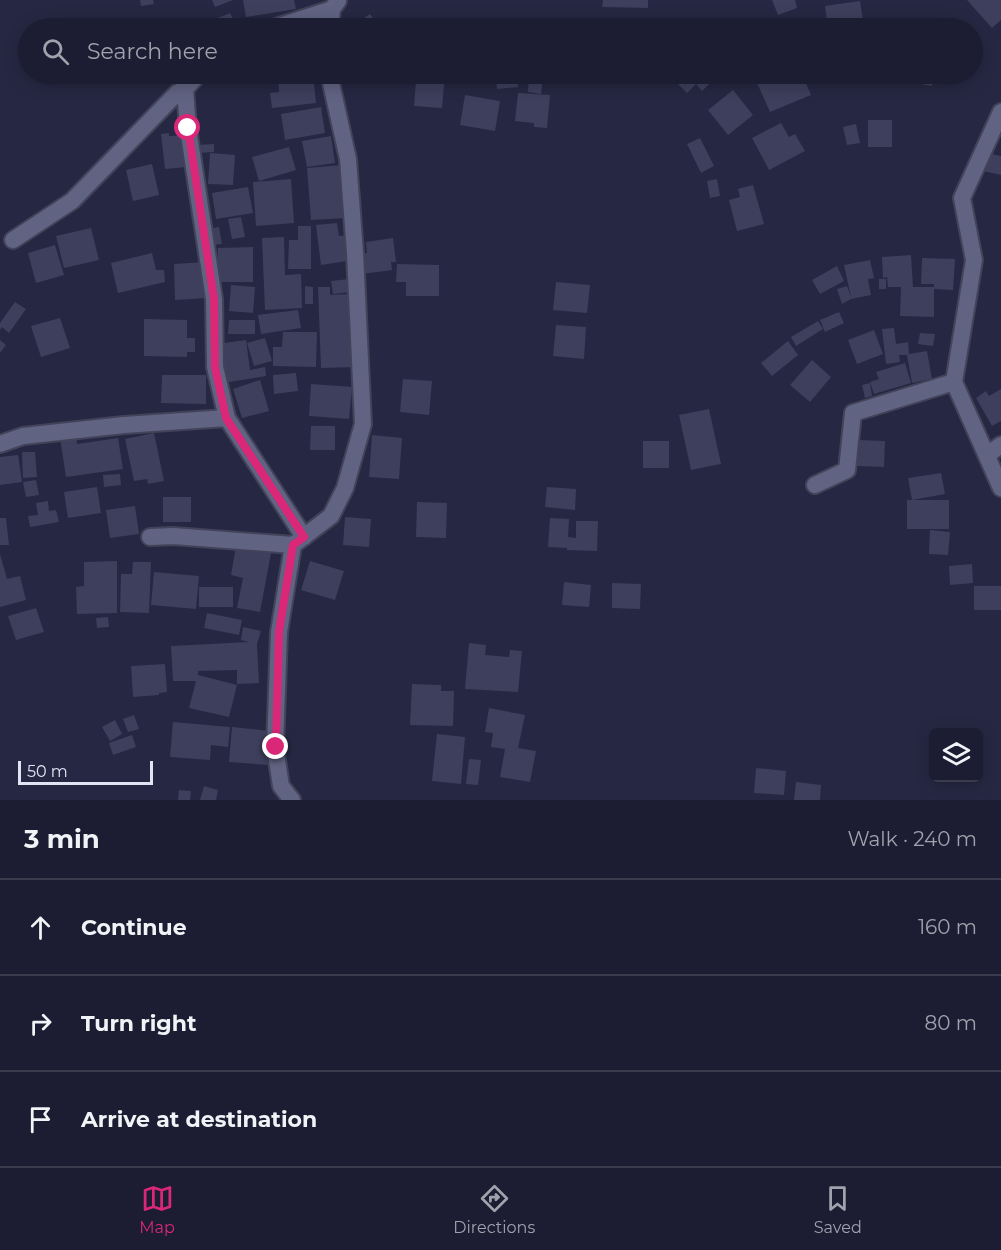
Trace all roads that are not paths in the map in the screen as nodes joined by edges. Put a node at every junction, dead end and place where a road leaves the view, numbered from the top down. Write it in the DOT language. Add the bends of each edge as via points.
graph roads {
  1 [pos="336,4"];
  2 [pos="299,18"];
  3 [pos="189,84"];
  4 [pos="331,84"];
  5 [pos="185,88"];
  6 [pos="1001,112"];
  7 [pos="13,240"];
  8 [pos="954,382"];
  9 [pos="226,418"];
  10 [pos="0,444"];
  11 [pos="1001,445"];
  12 [pos="987,455"];
  13 [pos="815,486"];
  14 [pos="1001,488"];
  15 [pos="150,537"];
  16 [pos="298,541"];
  17 [pos="292,800"];
  1 -- 2 [label="street"];
  3 -- 5 [label="street"];
  4 -- 16 [label="street" via="348,159 363,424 345,488 331,516"];
  5 -- 7 [label="street" via="72,201"];
  5 -- 9 [label="street" via="214,299 215,367"];
  6 -- 8 [label="street" via="962,198 974,260"];
  8 -- 12 [label="street"];
  8 -- 13 [label="street" via="854,413 847,470"];
  9 -- 10 [label="street" via="23,436"];
  9 -- 16 [label="street"];
  11 -- 12 [label="street"];
  12 -- 14 [label="street"];
  15 -- 16 [label="street"];
  16 -- 17 [label="street" via="279,632 276,747 281,786"];
}
